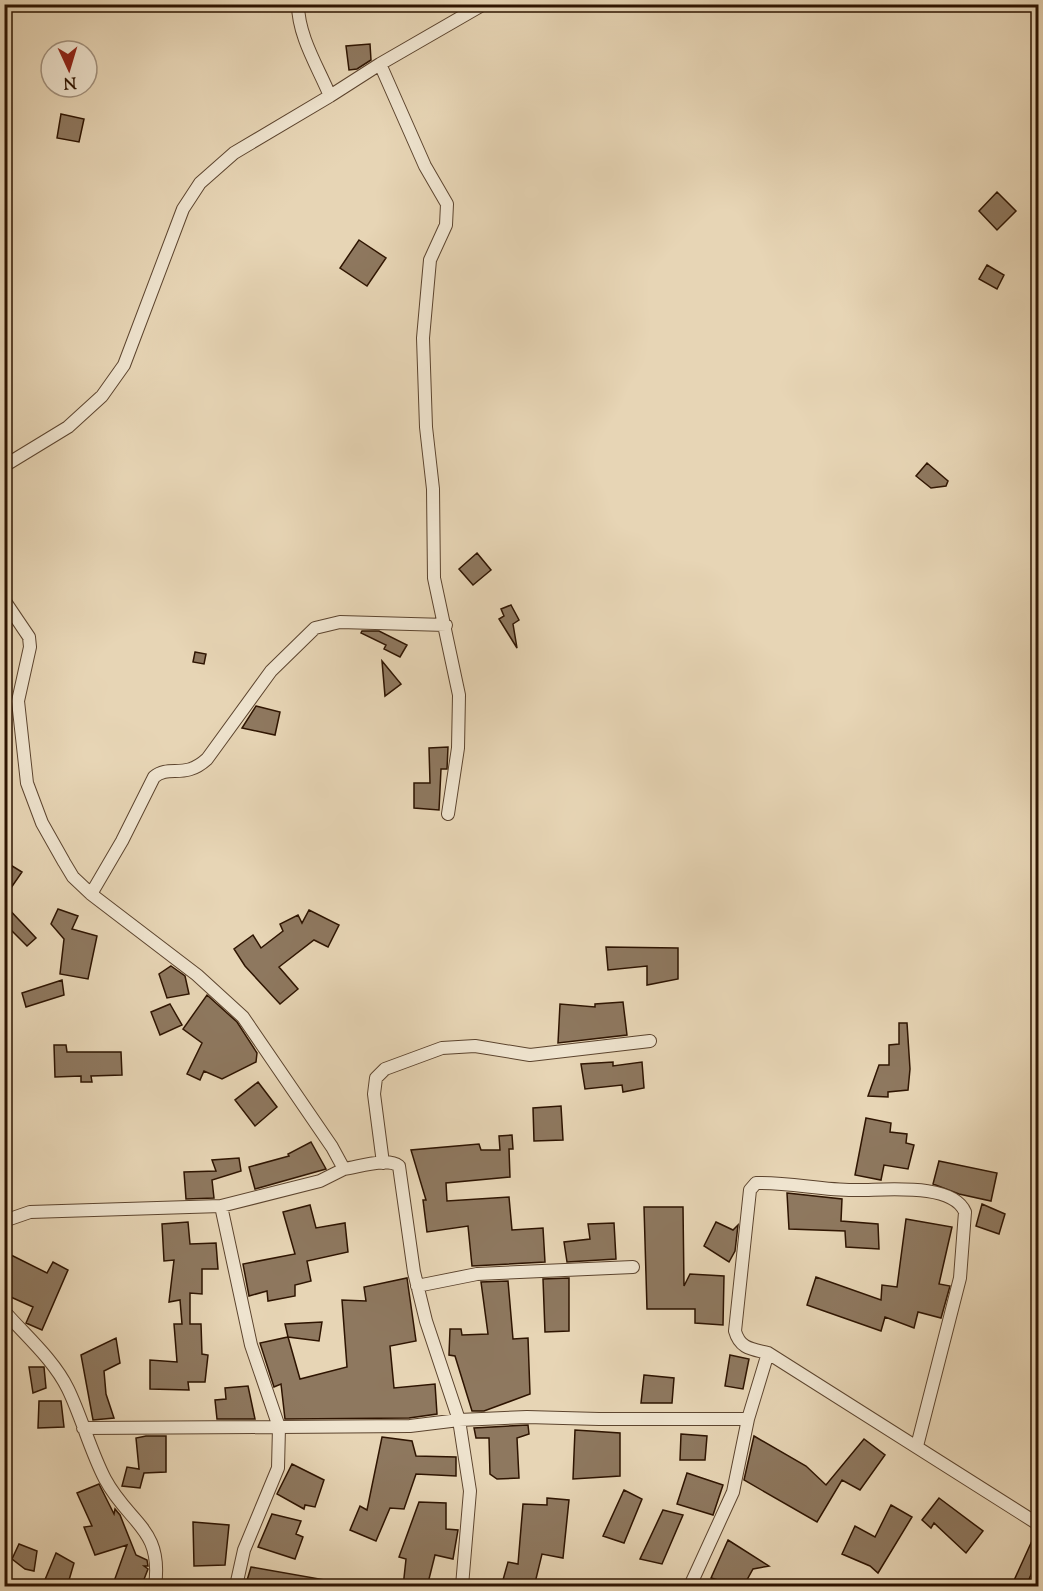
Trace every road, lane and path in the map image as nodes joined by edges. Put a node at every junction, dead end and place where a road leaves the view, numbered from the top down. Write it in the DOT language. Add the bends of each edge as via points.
graph roads {
  1 [pos="298,4"];
  2 [pos="484,4"];
  3 [pos="380,64"];
  4 [pos="330,96"];
  5 [pos="4,466"];
  6 [pos="4,600"];
  7 [pos="446,625"];
  8 [pos="448,814"];
  9 [pos="91,894"];
  10 [pos="650,1041"];
  11 [pos="383,1163"];
  12 [pos="344,1169"];
  13 [pos="221,1206"];
  14 [pos="4,1221"];
  15 [pos="633,1267"];
  16 [pos="417,1286"];
  17 [pos="4,1311"];
  18 [pos="768,1353"];
  19 [pos="748,1419"];
  20 [pos="459,1420"];
  21 [pos="279,1427"];
  22 [pos="82,1428"];
  23 [pos="917,1446"];
  24 [pos="1038,1524"];
  25 [pos="155,1587"];
  26 [pos="236,1587"];
  27 [pos="462,1587"];
  28 [pos="690,1587"];
  1 -- 4 [label="street" via="307,43"];
  2 -- 3 [label="street"];
  3 -- 4 [label="street"];
  3 -- 7 [label="street" via="425,166 447,204 446,225 430,260 423,338 433,489 434,579"];
  4 -- 5 [label="street" via="234,153 200,183 183,209 124,365 102,396 68,427"];
  6 -- 9 [label="street" via="29,637 18,701 27,783 42,823 64,862"];
  7 -- 8 [label="street" via="459,695 458,748"];
  7 -- 9 [label="street" via="340,622 315,628 271,670 207,759 194,770 160,772 154,777"];
  9 -- 12 [label="street" via="197,975 243,1017"];
  10 -- 11 [label="street" via="530,1055 475,1046 442,1048 385,1069 376,1078 374,1094"];
  11 -- 12 [label="street"];
  11 -- 16 [label="street" via="399,1166"];
  12 -- 13 [label="street" via="320,1180"];
  13 -- 14 [label="street" via="30,1212"];
  13 -- 21 [label="street" via="251,1345"];
  15 -- 16 [label="street" via="477,1274"];
  16 -- 20 [label="street"];
  17 -- 22 [label="street" via="56,1371 68,1389"];
  18 -- 19 [label="street"];
  18 -- 23 [label="street"];
  18 -- 23 [label="street" via="745,1348 735,1331 750,1191 756,1183 917,1190 962,1204 965,1212 960,1278"];
  19 -- 20 [label="street" via="546,1416"];
  19 -- 28 [label="street" via="733,1492"];
  20 -- 21 [label="street" via="399,1426"];
  20 -- 27 [label="street" via="470,1491"];
  21 -- 22 [label="street"];
  21 -- 26 [label="street" via="278,1467 244,1550"];
  22 -- 25 [label="street" via="116,1497 149,1537 157,1554"];
  23 -- 24 [label="street"];
}
